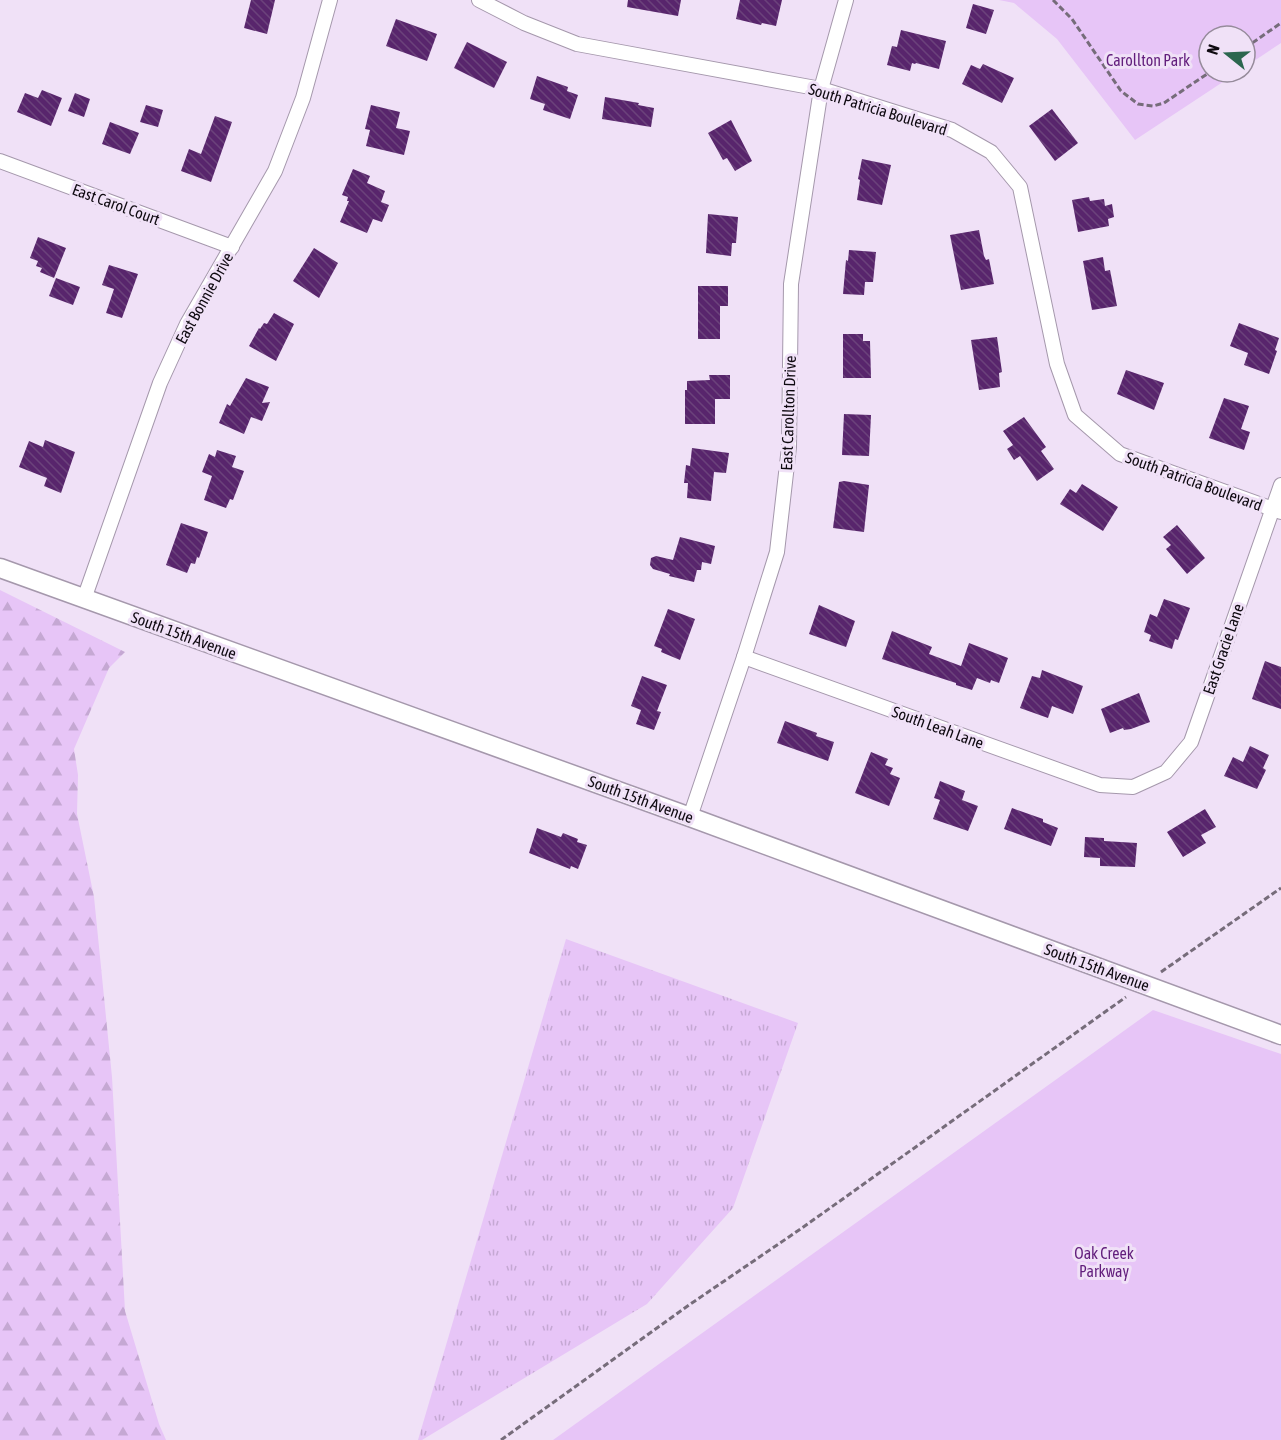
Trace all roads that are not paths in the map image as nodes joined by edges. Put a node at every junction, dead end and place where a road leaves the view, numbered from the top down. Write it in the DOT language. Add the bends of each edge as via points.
graph roads {
  1 [pos="330,0"];
  2 [pos="479,0"];
  3 [pos="846,0"];
  4 [pos="821,89"];
  5 [pos="0,160"];
  6 [pos="232,247"];
  7 [pos="1281,485"];
  8 [pos="1277,510"];
  9 [pos="0,568"];
  10 [pos="84,599"];
  11 [pos="744,657"];
  12 [pos="1133,787"];
  13 [pos="690,817"];
  14 [pos="1281,1035"];
  1 -- 6 [label="street, East Bonnie Drive" via="303,98 275,171"];
  2 -- 4 [label="street, South Patricia Boulevard" via="576,44"];
  3 -- 4 [label="street, East Carollton Drive"];
  4 -- 8 [label="street, South Patricia Boulevard" via="952,130 991,153 1020,187 1057,364 1076,415 1120,454"];
  4 -- 11 [label="street, East Carollton Drive" via="791,284 789,447 777,552"];
  5 -- 6 [label="street, East Carol Court"];
  6 -- 10 [label="street, East Bonnie Drive" via="187,324 160,383"];
  7 -- 8 [label="street, East Gracie Lane"];
  8 -- 12 [label="street, East Gracie Lane" via="1191,742 1166,772"];
  9 -- 10 [label="street, South 15th Avenue"];
  10 -- 13 [label="street, South 15th Avenue"];
  11 -- 12 [label="street, South Leah Lane" via="1100,785"];
  11 -- 13 [label="street, East Carollton Drive"];
  13 -- 14 [label="street, South 15th Avenue"];
}
